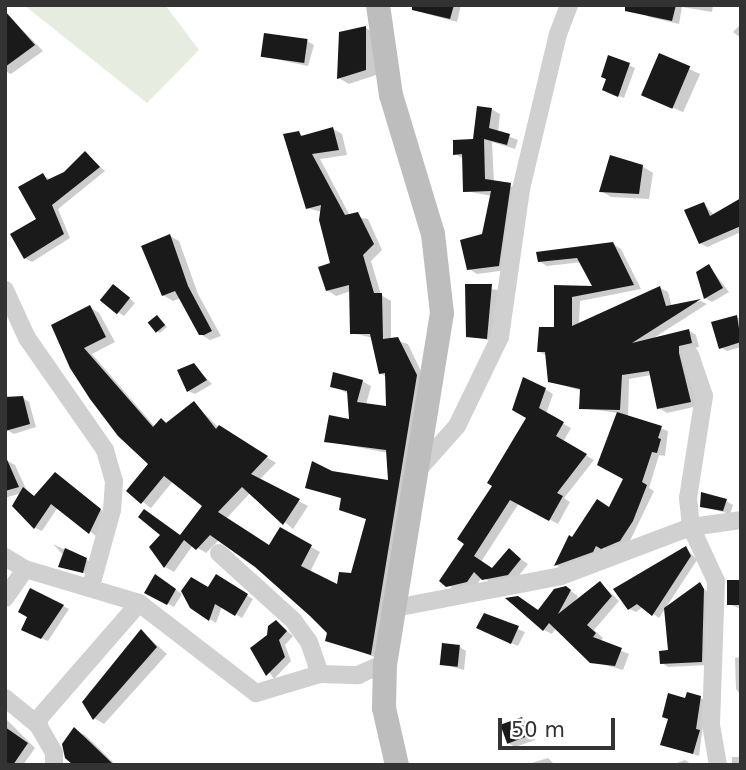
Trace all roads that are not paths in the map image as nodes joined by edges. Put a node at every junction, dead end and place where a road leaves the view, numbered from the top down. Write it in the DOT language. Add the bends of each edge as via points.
graph roads {
  1 [pos="378,5"];
  2 [pos="569,5"];
  3 [pos="5,290"];
  4 [pos="690,355"];
  5 [pos="418,471"];
  6 [pos="741,520"];
  7 [pos="691,527"];
  8 [pos="219,553"];
  9 [pos="5,557"];
  10 [pos="25,569"];
  11 [pos="91,586"];
  12 [pos="5,598"];
  13 [pos="139,603"];
  14 [pos="395,608"];
  15 [pos="385,663"];
  16 [pos="320,674"];
  17 [pos="5,698"];
  18 [pos="37,725"];
  19 [pos="392,759"];
  20 [pos="54,765"];
  21 [pos="718,765"];
  1 -- 5 [label="street" via="391,95 429,220 440,278 439,348"];
  2 -- 5 [label="street" via="521,189 500,337 457,426"];
  3 -- 11 [label="street" via="27,338 105,450 114,482 112,510"];
  4 -- 7 [label="street" via="704,396 688,498"];
  5 -- 14 [label="street"];
  6 -- 7 [label="street"];
  7 -- 14 [label="street" via="561,576"];
  7 -- 21 [label="street" via="716,581 711,725"];
  8 -- 16 [label="street" via="293,620 309,642"];
  9 -- 10 [label="street"];
  10 -- 11 [label="street"];
  10 -- 12 [label="street"];
  11 -- 13 [label="street"];
  13 -- 16 [label="street" via="247,690 265,692"];
  13 -- 18 [label="street"];
  14 -- 15 [label="street"];
  15 -- 16 [label="street" via="358,675"];
  15 -- 19 [label="street" via="384,708"];
  17 -- 18 [label="street"];
  18 -- 20 [label="street" via="54,753"];
}
